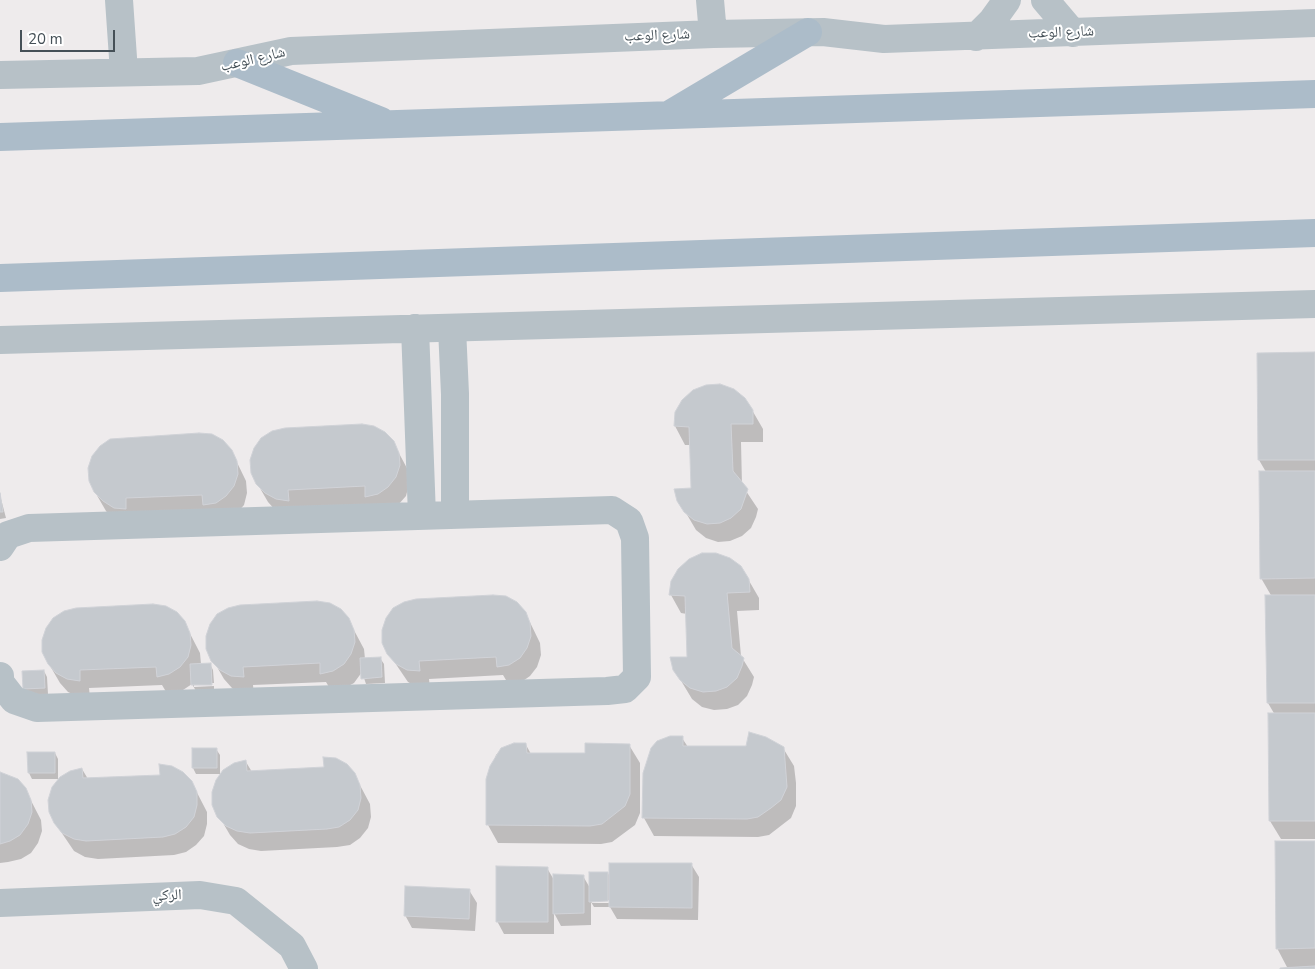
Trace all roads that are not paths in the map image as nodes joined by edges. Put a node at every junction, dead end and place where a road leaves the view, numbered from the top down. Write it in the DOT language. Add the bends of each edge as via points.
graph roads {
  1 [pos="119,0"];
  2 [pos="710,0"];
  3 [pos="1007,0"];
  4 [pos="1045,0"];
  5 [pos="1315,23"];
  6 [pos="808,32"];
  7 [pos="1073,33"];
  8 [pos="713,34"];
  9 [pos="976,36"];
  10 [pos="237,64"];
  11 [pos="124,72"];
  12 [pos="0,75"];
  13 [pos="1315,94"];
  14 [pos="668,116"];
  15 [pos="392,125"];
  16 [pos="0,137"];
  17 [pos="1315,233"];
  18 [pos="0,278"];
  19 [pos="1315,304"];
  20 [pos="415,328"];
  21 [pos="452,328"];
  22 [pos="0,340"];
  23 [pos="455,515"];
  24 [pos="422,516"];
  25 [pos="0,547"];
  26 [pos="0,676"];
  27 [pos="0,902"];
  28 [pos="304,969"];
  1 -- 11 [label="street"];
  2 -- 8 [label="street"];
  3 -- 9 [label="street"];
  4 -- 7 [label="street"];
  5 -- 7 [label="street, شارع الوعب"];
  6 -- 8 [label="street, شارع الوعب"];
  6 -- 9 [label="street, شارع الوعب" via="884,39"];
  6 -- 14 [label="main road"];
  7 -- 9 [label="street, شارع الوعب"];
  8 -- 10 [label="street, شارع الوعب" via="291,51"];
  10 -- 11 [label="street, شارع الوعب" via="198,71"];
  10 -- 15 [label="main road"];
  11 -- 12 [label="street, شارع الوعب"];
  13 -- 14 [label="main road"];
  14 -- 15 [label="main road"];
  15 -- 16 [label="main road"];
  17 -- 18 [label="main road"];
  19 -- 21 [label="street"];
  20 -- 21 [label="street"];
  20 -- 22 [label="street"];
  20 -- 24 [label="street"];
  21 -- 23 [label="street"];
  23 -- 24 [label="street"];
  23 -- 26 [label="street" via="612,510 629,521 636,538 637,677 625,689 607,691 37,708 14,700 0,682"];
  24 -- 25 [label="street" via="29,528 8,535"];
  27 -- 28 [label="street, الركي" via="200,895 236,901 292,946"];
}
